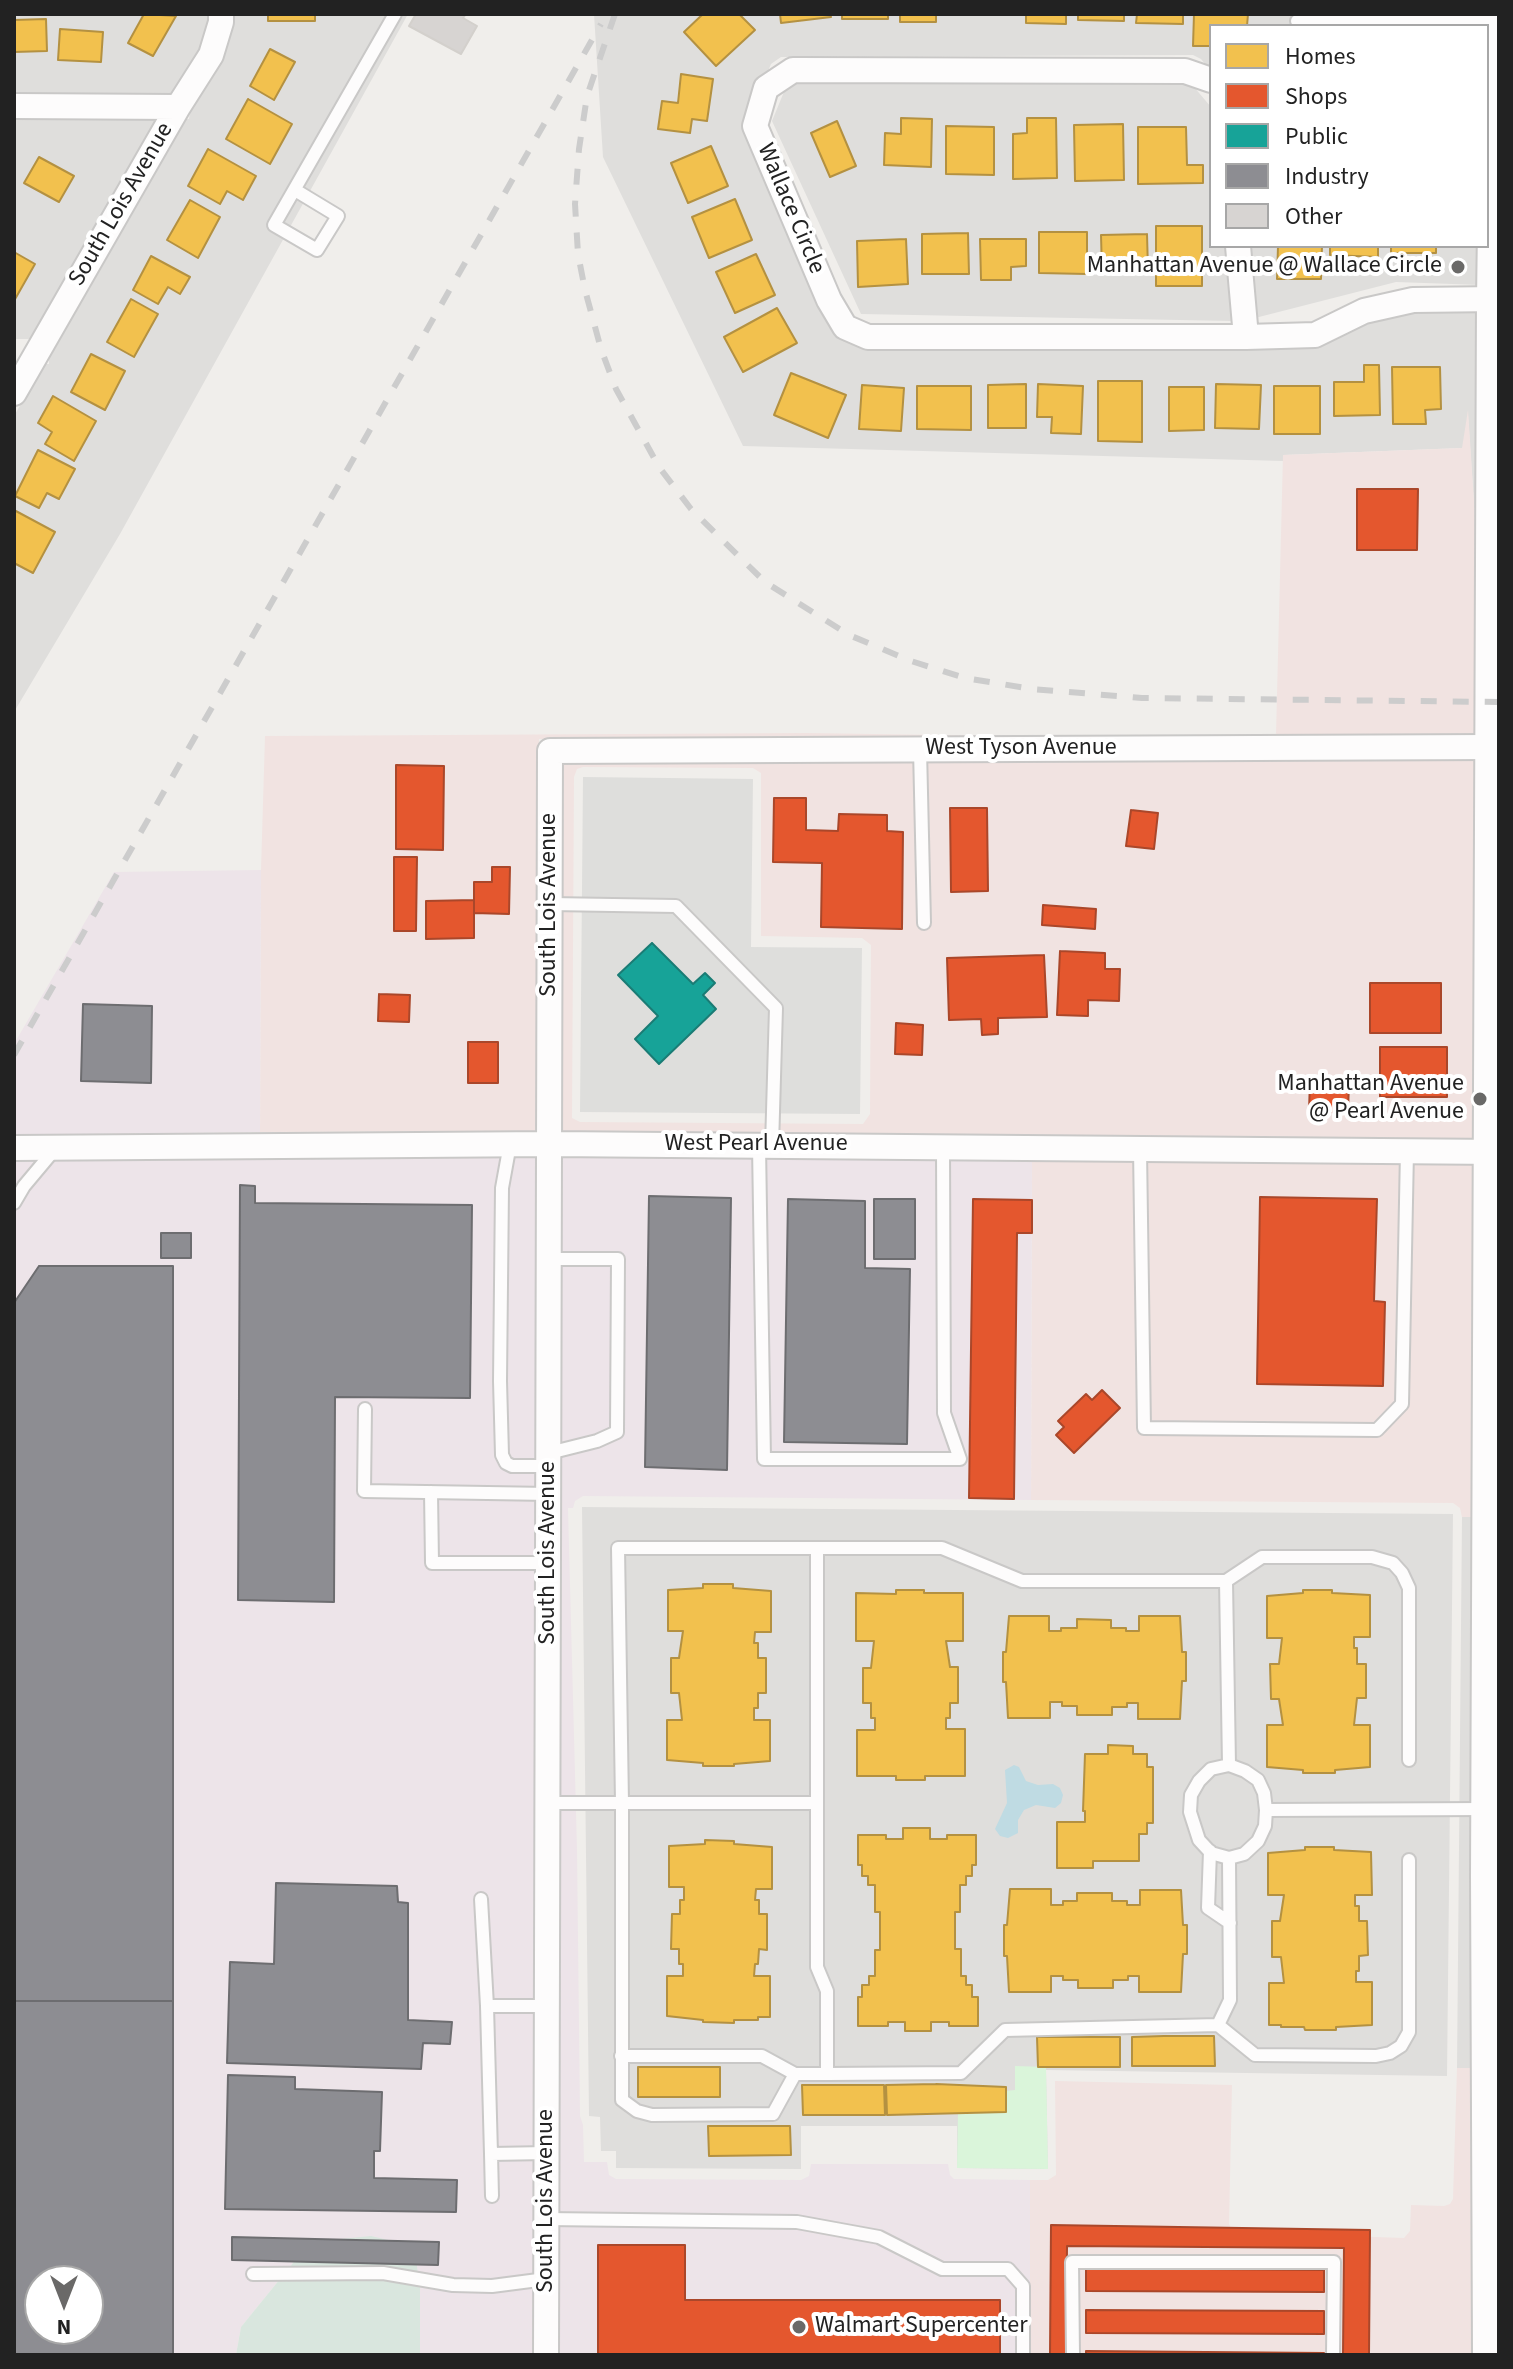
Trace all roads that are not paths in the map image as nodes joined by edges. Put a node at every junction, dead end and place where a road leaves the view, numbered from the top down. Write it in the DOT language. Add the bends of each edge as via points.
graph roads {
  1 [pos="221,14"];
  2 [pos="395,14"];
  3 [pos="1496,18"];
  4 [pos="1297,21"];
  5 [pos="1497,61"];
  6 [pos="1209,79"];
  7 [pos="14,106"];
  8 [pos="178,107"];
  9 [pos="295,190"];
  10 [pos="1238,248"];
  11 [pos="1496,299"];
  12 [pos="1246,337"];
  13 [pos="26,352"];
  14 [pos="14,393"];
  15 [pos="1497,449"];
  16 [pos="1491,747"];
  17 [pos="920,749"];
  18 [pos="550,751"];
  19 [pos="1495,858"];
  20 [pos="550,904"];
  21 [pos="924,923"];
  22 [pos="510,1144"];
  23 [pos="551,1144"];
  24 [pos="766,1146"];
  25 [pos="57,1147"];
  26 [pos="943,1147"];
  27 [pos="14,1148"];
  28 [pos="1140,1149"];
  29 [pos="1407,1151"];
  30 [pos="1494,1152"];
  31 [pos="14,1203"];
  32 [pos="550,1259"];
  33 [pos="365,1409"];
  34 [pos="549,1460"];
  35 [pos="431,1492"];
  36 [pos="549,1494"];
  37 [pos="1493,1519"];
  38 [pos="817,1548"];
  39 [pos="549,1563"];
  40 [pos="1226,1581"];
  41 [pos="1409,1760"];
  42 [pos="1229,1765"];
  43 [pos="548,1803"];
  44 [pos="622,1803"];
  45 [pos="817,1803"];
  46 [pos="1487,1809"];
  47 [pos="1266,1810"];
  48 [pos="1210,1851"];
  49 [pos="1229,1858"];
  50 [pos="1409,1860"];
  51 [pos="1493,1874"];
  52 [pos="481,1899"];
  53 [pos="1230,1923"];
  54 [pos="487,2006"];
  55 [pos="547,2006"];
  56 [pos="1218,2025"];
  57 [pos="621,2056"];
  58 [pos="795,2074"];
  59 [pos="827,2074"];
  60 [pos="547,2153"];
  61 [pos="491,2154"];
  62 [pos="492,2196"];
  63 [pos="546,2219"];
  64 [pos="1492,2228"];
  65 [pos="253,2274"];
  66 [pos="546,2279"];
  67 [pos="546,2355"];
  68 [pos="1023,2355"];
  69 [pos="1073,2355"];
  70 [pos="1333,2355"];
  71 [pos="1488,2355"];
  1 -- 8 [label="street, South Lois Avenue" via="211,55"];
  2 -- 9 [label="lane"];
  3 -- 4 [label="lane"];
  3 -- 5 [label="street"];
  5 -- 11 [label="street"];
  6 -- 12 [label="street, Wallace Circle" via="1185,71 793,70 766,88 755,126 829,300 845,327 868,337"];
  7 -- 8 [label="street"];
  8 -- 13 [label="street, South Lois Avenue"];
  9 -- 9 [label="lane" via="274,225 317,250 338,216"];
  10 -- 12 [label="street"];
  11 -- 12 [label="street, Wallace Circle" via="1413,300 1364,311 1315,335"];
  11 -- 15 [label="street"];
  13 -- 14 [label="street, South Lois Avenue"];
  15 -- 16 [label="street"];
  16 -- 17 [label="street, West Tyson Avenue"];
  16 -- 19 [label="street"];
  17 -- 18 [label="street, West Tyson Avenue"];
  17 -- 21 [label="lane"];
  18 -- 20 [label="street, South Lois Avenue"];
  19 -- 30 [label="street"];
  20 -- 23 [label="street, South Lois Avenue"];
  20 -- 24 [label="lane" via="676,906 776,1008"];
  22 -- 23 [label="street, West Pearl Avenue"];
  22 -- 25 [label="street, West Pearl Avenue"];
  22 -- 34 [label="lane" via="502,1188 502,1455 512,1466"];
  23 -- 24 [label="street, West Pearl Avenue"];
  23 -- 32 [label="street, South Lois Avenue"];
  24 -- 26 [label="street, West Pearl Avenue"];
  24 -- 26 [label="lane" via="764,1459 960,1459 944,1413"];
  25 -- 27 [label="street, West Pearl Avenue"];
  25 -- 31 [label="lane"];
  26 -- 28 [label="street, West Pearl Avenue"];
  28 -- 29 [label="street, West Pearl Avenue"];
  28 -- 29 [label="lane" via="1144,1428 1377,1430 1402,1404"];
  29 -- 30 [label="street, West Pearl Avenue"];
  30 -- 37 [label="street"];
  32 -- 34 [label="street, South Lois Avenue"];
  32 -- 34 [label="lane" via="618,1259 618,1275 617,1432"];
  33 -- 35 [label="lane" via="364,1491"];
  34 -- 36 [label="street, South Lois Avenue"];
  35 -- 36 [label="lane"];
  35 -- 39 [label="lane" via="432,1563"];
  36 -- 39 [label="street, South Lois Avenue"];
  37 -- 46 [label="street"];
  38 -- 40 [label="lane" via="942,1548 1022,1581"];
  38 -- 44 [label="lane" via="618,1548"];
  38 -- 45 [label="lane"];
  39 -- 43 [label="street, South Lois Avenue"];
  40 -- 41 [label="lane" via="1262,1557 1372,1557 1393,1563 1409,1588"];
  40 -- 42 [label="lane"];
  42 -- 47 [label="lane" via="1258,1780"];
  42 -- 48 [label="lane" via="1211,1769 1191,1795 1193,1827"];
  43 -- 44 [label="lane"];
  43 -- 55 [label="street, South Lois Avenue"];
  44 -- 45 [label="lane"];
  44 -- 57 [label="lane"];
  45 -- 59 [label="lane" via="817,1967 827,1991"];
  46 -- 47 [label="lane"];
  46 -- 51 [label="street"];
  47 -- 49 [label="lane" via="1258,1841 1244,1854"];
  48 -- 49 [label="lane"];
  48 -- 53 [label="lane" via="1208,1908"];
  49 -- 53 [label="lane"];
  50 -- 56 [label="lane" via="1409,2032 1401,2046 1376,2056 1255,2055"];
  51 -- 64 [label="street"];
  52 -- 54 [label="lane"];
  53 -- 56 [label="lane" via="1230,2000"];
  54 -- 55 [label="lane"];
  54 -- 61 [label="lane"];
  55 -- 60 [label="street, South Lois Avenue"];
  56 -- 59 [label="lane" via="1005,2030 961,2073"];
  57 -- 58 [label="lane" via="762,2056"];
  57 -- 58 [label="lane" via="622,2100 652,2115 773,2114"];
  58 -- 59 [label="lane"];
  60 -- 61 [label="lane"];
  60 -- 63 [label="street, South Lois Avenue"];
  61 -- 62 [label="lane"];
  63 -- 66 [label="street, South Lois Avenue"];
  63 -- 68 [label="lane" via="797,2222 879,2237 942,2269 1008,2269 1023,2286"];
  64 -- 71 [label="street"];
  65 -- 66 [label="lane" via="383,2273 492,2286"];
  66 -- 67 [label="street, South Lois Avenue"];
  69 -- 70 [label="lane" via="1072,2262 1334,2262"];
}
